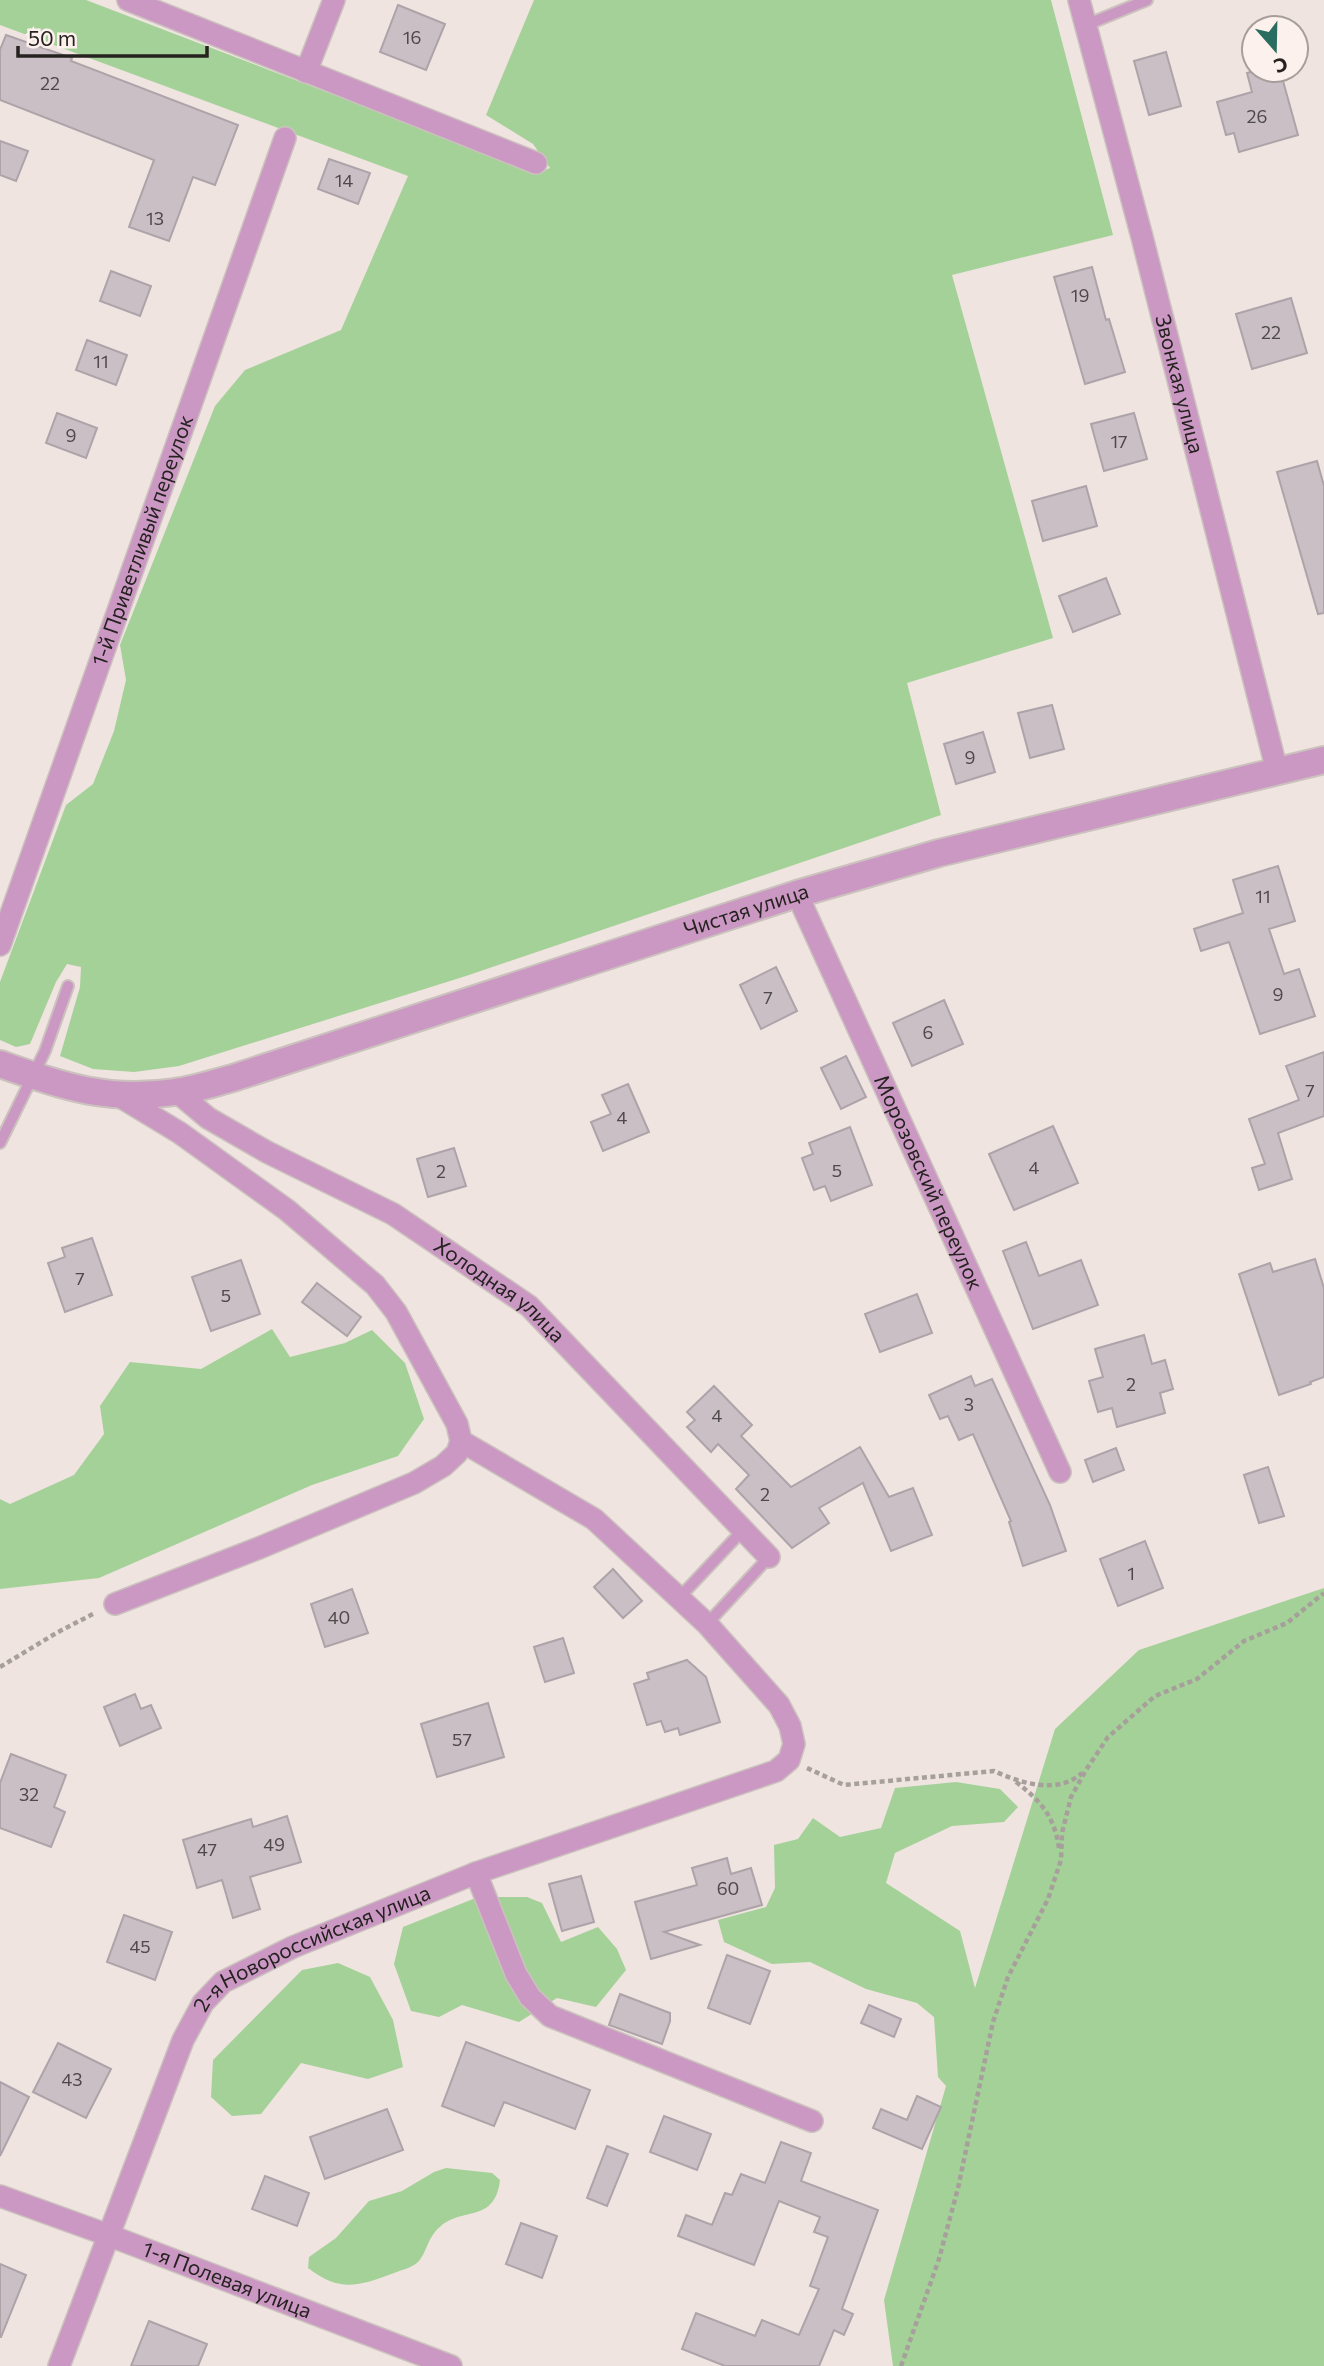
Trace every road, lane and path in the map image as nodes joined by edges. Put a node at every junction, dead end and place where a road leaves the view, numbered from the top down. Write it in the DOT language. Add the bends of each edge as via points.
graph roads {
  1 [pos="128,0"];
  2 [pos="334,0"];
  3 [pos="1079,0"];
  4 [pos="1147,0"];
  5 [pos="1086,25"];
  6 [pos="306,72"];
  7 [pos="285,138"];
  8 [pos="536,163"];
  9 [pos="1323,764"];
  10 [pos="1277,771"];
  11 [pos="797,894"];
  12 [pos="0,944"];
  13 [pos="68,986"];
  14 [pos="0,1064"];
  15 [pos="33,1076"];
  16 [pos="177,1092"];
  17 [pos="119,1096"];
  18 [pos="0,1143"];
  19 [pos="461,1441"];
  20 [pos="1060,1472"];
  21 [pos="743,1530"];
  22 [pos="769,1557"];
  23 [pos="1324,1593"];
  24 [pos="679,1598"];
  25 [pos="115,1604"];
  26 [pos="707,1624"];
  27 [pos="0,1667"];
  28 [pos="789,1760"];
  29 [pos="1086,1770"];
  30 [pos="1016,1781"];
  31 [pos="1061,1860"];
  32 [pos="476,1872"];
  33 [pos="812,2121"];
  34 [pos="0,2196"];
  35 [pos="108,2235"];
  36 [pos="59,2366"];
  37 [pos="451,2366"];
  38 [pos="901,2366"];
  1 -- 6 [label="street"];
  2 -- 6 [label="street"];
  3 -- 5 [label="street, Звонкая улица"];
  4 -- 5 [label="lane"];
  5 -- 10 [label="street, Звонкая улица"];
  6 -- 8 [label="street"];
  7 -- 12 [label="street, 1-й Приветливый переулок"];
  9 -- 10 [label="street, Чистая улица"];
  10 -- 11 [label="street, Чистая улица" via="939,853"];
  11 -- 16 [label="street, Чистая улица" via="233,1078"];
  11 -- 20 [label="street, Морозовский переулок"];
  13 -- 15 [label="lane"];
  14 -- 15 [label="street, Чистая улица"];
  15 -- 17 [label="street, Чистая улица" via="81,1091"];
  15 -- 18 [label="lane"];
  16 -- 17 [label="street, Чистая улица"];
  16 -- 21 [label="street, Холодная улица" via="208,1118 267,1152 393,1214 529,1306"];
  17 -- 19 [label="street" via="180,1133 287,1210 375,1285 396,1312 457,1424"];
  19 -- 24 [label="street" via="594,1519"];
  19 -- 25 [label="street" via="457,1453 443,1466 414,1483"];
  21 -- 22 [label="street, Холодная улица"];
  21 -- 24 [label="lane"];
  22 -- 26 [label="lane"];
  23 -- 29 [label="path" via="1287,1623 1244,1641 1197,1679 1155,1696 1108,1737"];
  24 -- 26 [label="street"];
  25 -- 27 [label="path"];
  26 -- 28 [label="street" via="779,1705 794,1744"];
  28 -- 30 [label="path" via="844,1785 994,1770"];
  28 -- 32 [label="street, 2-я Новороссийская улица" via="776,1771 746,1783"];
  29 -- 30 [label="path" via="1076,1779 1048,1786"];
  29 -- 31 [label="path" via="1068,1809"];
  30 -- 31 [label="path" via="1050,1814"];
  31 -- 38 [label="path" via="1048,1899 1008,1977 993,2022 955,2200"];
  32 -- 33 [label="street" via="516,1974 530,1997 550,2016"];
  32 -- 35 [label="street, 2-я Новороссийская улица" via="293,1947 223,1982 203,2003 183,2040"];
  34 -- 35 [label="street, 1-я Полевая улица"];
  35 -- 36 [label="street, 2-я Новороссийская улица"];
  35 -- 37 [label="street, 1-я Полевая улица"];
}
